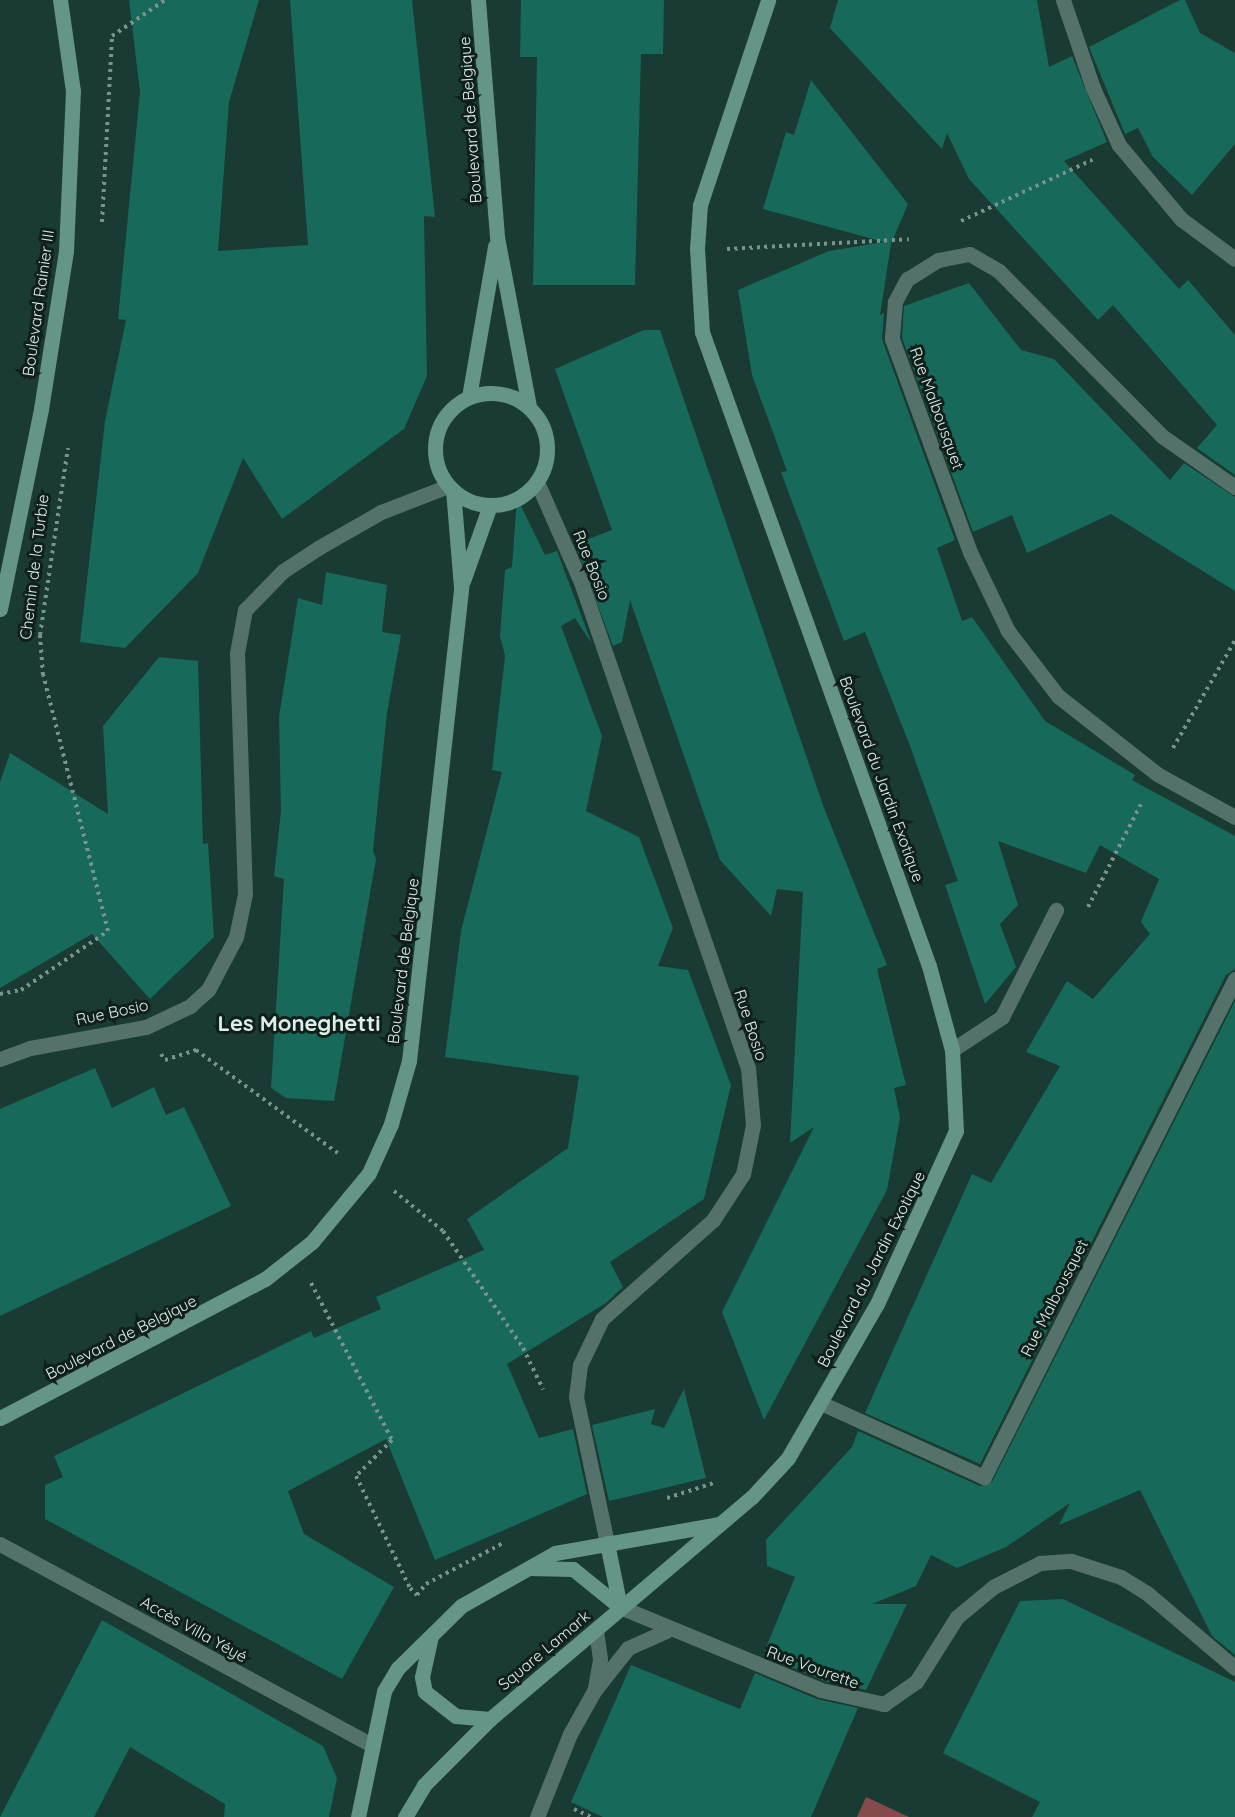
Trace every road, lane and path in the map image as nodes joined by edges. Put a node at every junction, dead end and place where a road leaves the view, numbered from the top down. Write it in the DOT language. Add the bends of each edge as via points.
graph roads {
  1 [pos="60,0"];
  2 [pos="165,0"];
  3 [pos="478,0"];
  4 [pos="768,0"];
  5 [pos="1063,0"];
  6 [pos="1119,145"];
  7 [pos="954,224"];
  8 [pos="101,231"];
  9 [pos="497,237"];
  10 [pos="921,238"];
  11 [pos="697,249"];
  12 [pos="1235,259"];
  13 [pos="469,397"];
  14 [pos="529,407"];
  15 [pos="69,441"];
  16 [pos="537,482"];
  17 [pos="1235,487"];
  18 [pos="451,488"];
  19 [pos="490,506"];
  20 [pos="461,587"];
  21 [pos="0,609"];
  22 [pos="1235,640"];
  23 [pos="1174,746"];
  24 [pos="1144,798"];
  25 [pos="1235,817"];
  26 [pos="1114,859"];
  27 [pos="1056,910"];
  28 [pos="1234,981"];
  29 [pos="0,994"];
  30 [pos="952,1050"];
  31 [pos="160,1053"];
  32 [pos="0,1059"];
  33 [pos="338,1153"];
  34 [pos="387,1185"];
  35 [pos="296,1255"];
  36 [pos="545,1395"];
  37 [pos="823,1404"];
  38 [pos="0,1418"];
  39 [pos="722,1478"];
  40 [pos="658,1500"];
  41 [pos="719,1524"];
  42 [pos="514,1538"];
  43 [pos="607,1543"];
  44 [pos="0,1544"];
  45 [pos="525,1568"];
  46 [pos="620,1607"];
  47 [pos="596,1630"];
  48 [pos="666,1631"];
  49 [pos="431,1635"];
  50 [pos="1235,1668"];
  51 [pos="594,1691"];
  52 [pos="490,1719"];
  53 [pos="370,1745"];
  54 [pos="568,1806"];
  55 [pos="358,1817"];
  56 [pos="405,1817"];
  57 [pos="537,1817"];
  58 [pos="591,1817"];
  1 -- 21 [label="main road, Boulevard Rainier III" via="73,92 66,251 41,409"];
  2 -- 8 [label="path" via="112,36"];
  3 -- 9 [label="main road, Boulevard de Belgique"];
  4 -- 11 [label="main road, Boulevard du Jardin Exotique" via="717,141 700,205"];
  5 -- 6 [label="street" via="1093,88"];
  6 -- 7 [label="path"];
  6 -- 12 [label="street" via="1180,219"];
  9 -- 13 [label="main road, Boulevard de Belgique"];
  9 -- 14 [label="main road, Boulevard de Belgique"];
  10 -- 11 [label="path"];
  11 -- 30 [label="main road, Boulevard du Jardin Exotique" via="702,332 723,402 863,776"];
  13 -- 14 [label="main road" via="510,396"];
  13 -- 18 [label="main road" via="442,421 436,437 435,455"];
  14 -- 16 [label="main road" via="548,443"];
  15 -- 29 [label="path, Chemin de la Turbie" via="40,635 43,675 108,931 21,990"];
  16 -- 19 [label="main road" via="516,500"];
  16 -- 43 [label="street, Rue Bosio" via="581,582 748,1068 753,1125 743,1174 713,1220 602,1319 580,1365 576,1397"];
  17 -- 25 [label="street, Rue Malbousquet" via="1162,436 999,271 969,255 938,260 907,279 895,302 892,339 970,552 1008,632 1058,696 1157,774"];
  18 -- 19 [label="main road"];
  18 -- 20 [label="main road, Boulevard de Belgique"];
  18 -- 32 [label="street, Rue Bosio" via="381,512 318,548 282,571 245,610 237,653 245,894 236,937 208,990 190,1006 146,1027 30,1048"];
  19 -- 20 [label="main road, Boulevard de Belgique"];
  20 -- 35 [label="main road, Boulevard de Belgique" via="409,1061 391,1124 369,1173"];
  22 -- 23 [label="path"];
  24 -- 26 [label="path"];
  27 -- 30 [label="street" via="1002,1017"];
  28 -- 37 [label="street, Rue Malbousquet" via="984,1477"];
  30 -- 37 [label="main road, Boulevard du Jardin Exotique" via="956,1131 906,1245"];
  31 -- 33 [label="path" via="165,1060 196,1050"];
  34 -- 36 [label="path" via="443,1231 523,1348"];
  35 -- 38 [label="main road, Boulevard de Belgique" via="225,1305"];
  35 -- 42 [label="path" via="392,1440 356,1476 410,1588 417,1595 426,1584"];
  37 -- 41 [label="main road, Boulevard du Jardin Exotique" via="788,1458"];
  39 -- 40 [label="path" via="708,1488"];
  41 -- 43 [label="main road"];
  41 -- 46 [label="main road, Boulevard du Jardin Exotique"];
  43 -- 45 [label="main road" via="555,1553"];
  43 -- 46 [label="main road"];
  44 -- 53 [label="street, Accès Villa Yéyé"];
  45 -- 46 [label="main road" via="573,1569"];
  45 -- 49 [label="main road" via="461,1606"];
  46 -- 47 [label="main road, Square Lamark"];
  46 -- 48 [label="street, Rue Vourette"];
  47 -- 51 [label="street" via="600,1659"];
  47 -- 52 [label="main road, Square Lamark"];
  48 -- 50 [label="street, Rue Vourette" via="830,1694 884,1704 916,1682 957,1617 993,1587 1040,1563 1071,1560 1111,1572 1148,1594"];
  48 -- 51 [label="street" via="628,1648"];
  49 -- 52 [label="main road" via="422,1677 425,1692 456,1716"];
  49 -- 53 [label="main road" via="398,1668 384,1691"];
  51 -- 57 [label="street" via="570,1734"];
  52 -- 56 [label="main road" via="424,1785"];
  53 -- 55 [label="main road"];
  54 -- 58 [label="path"];
}
